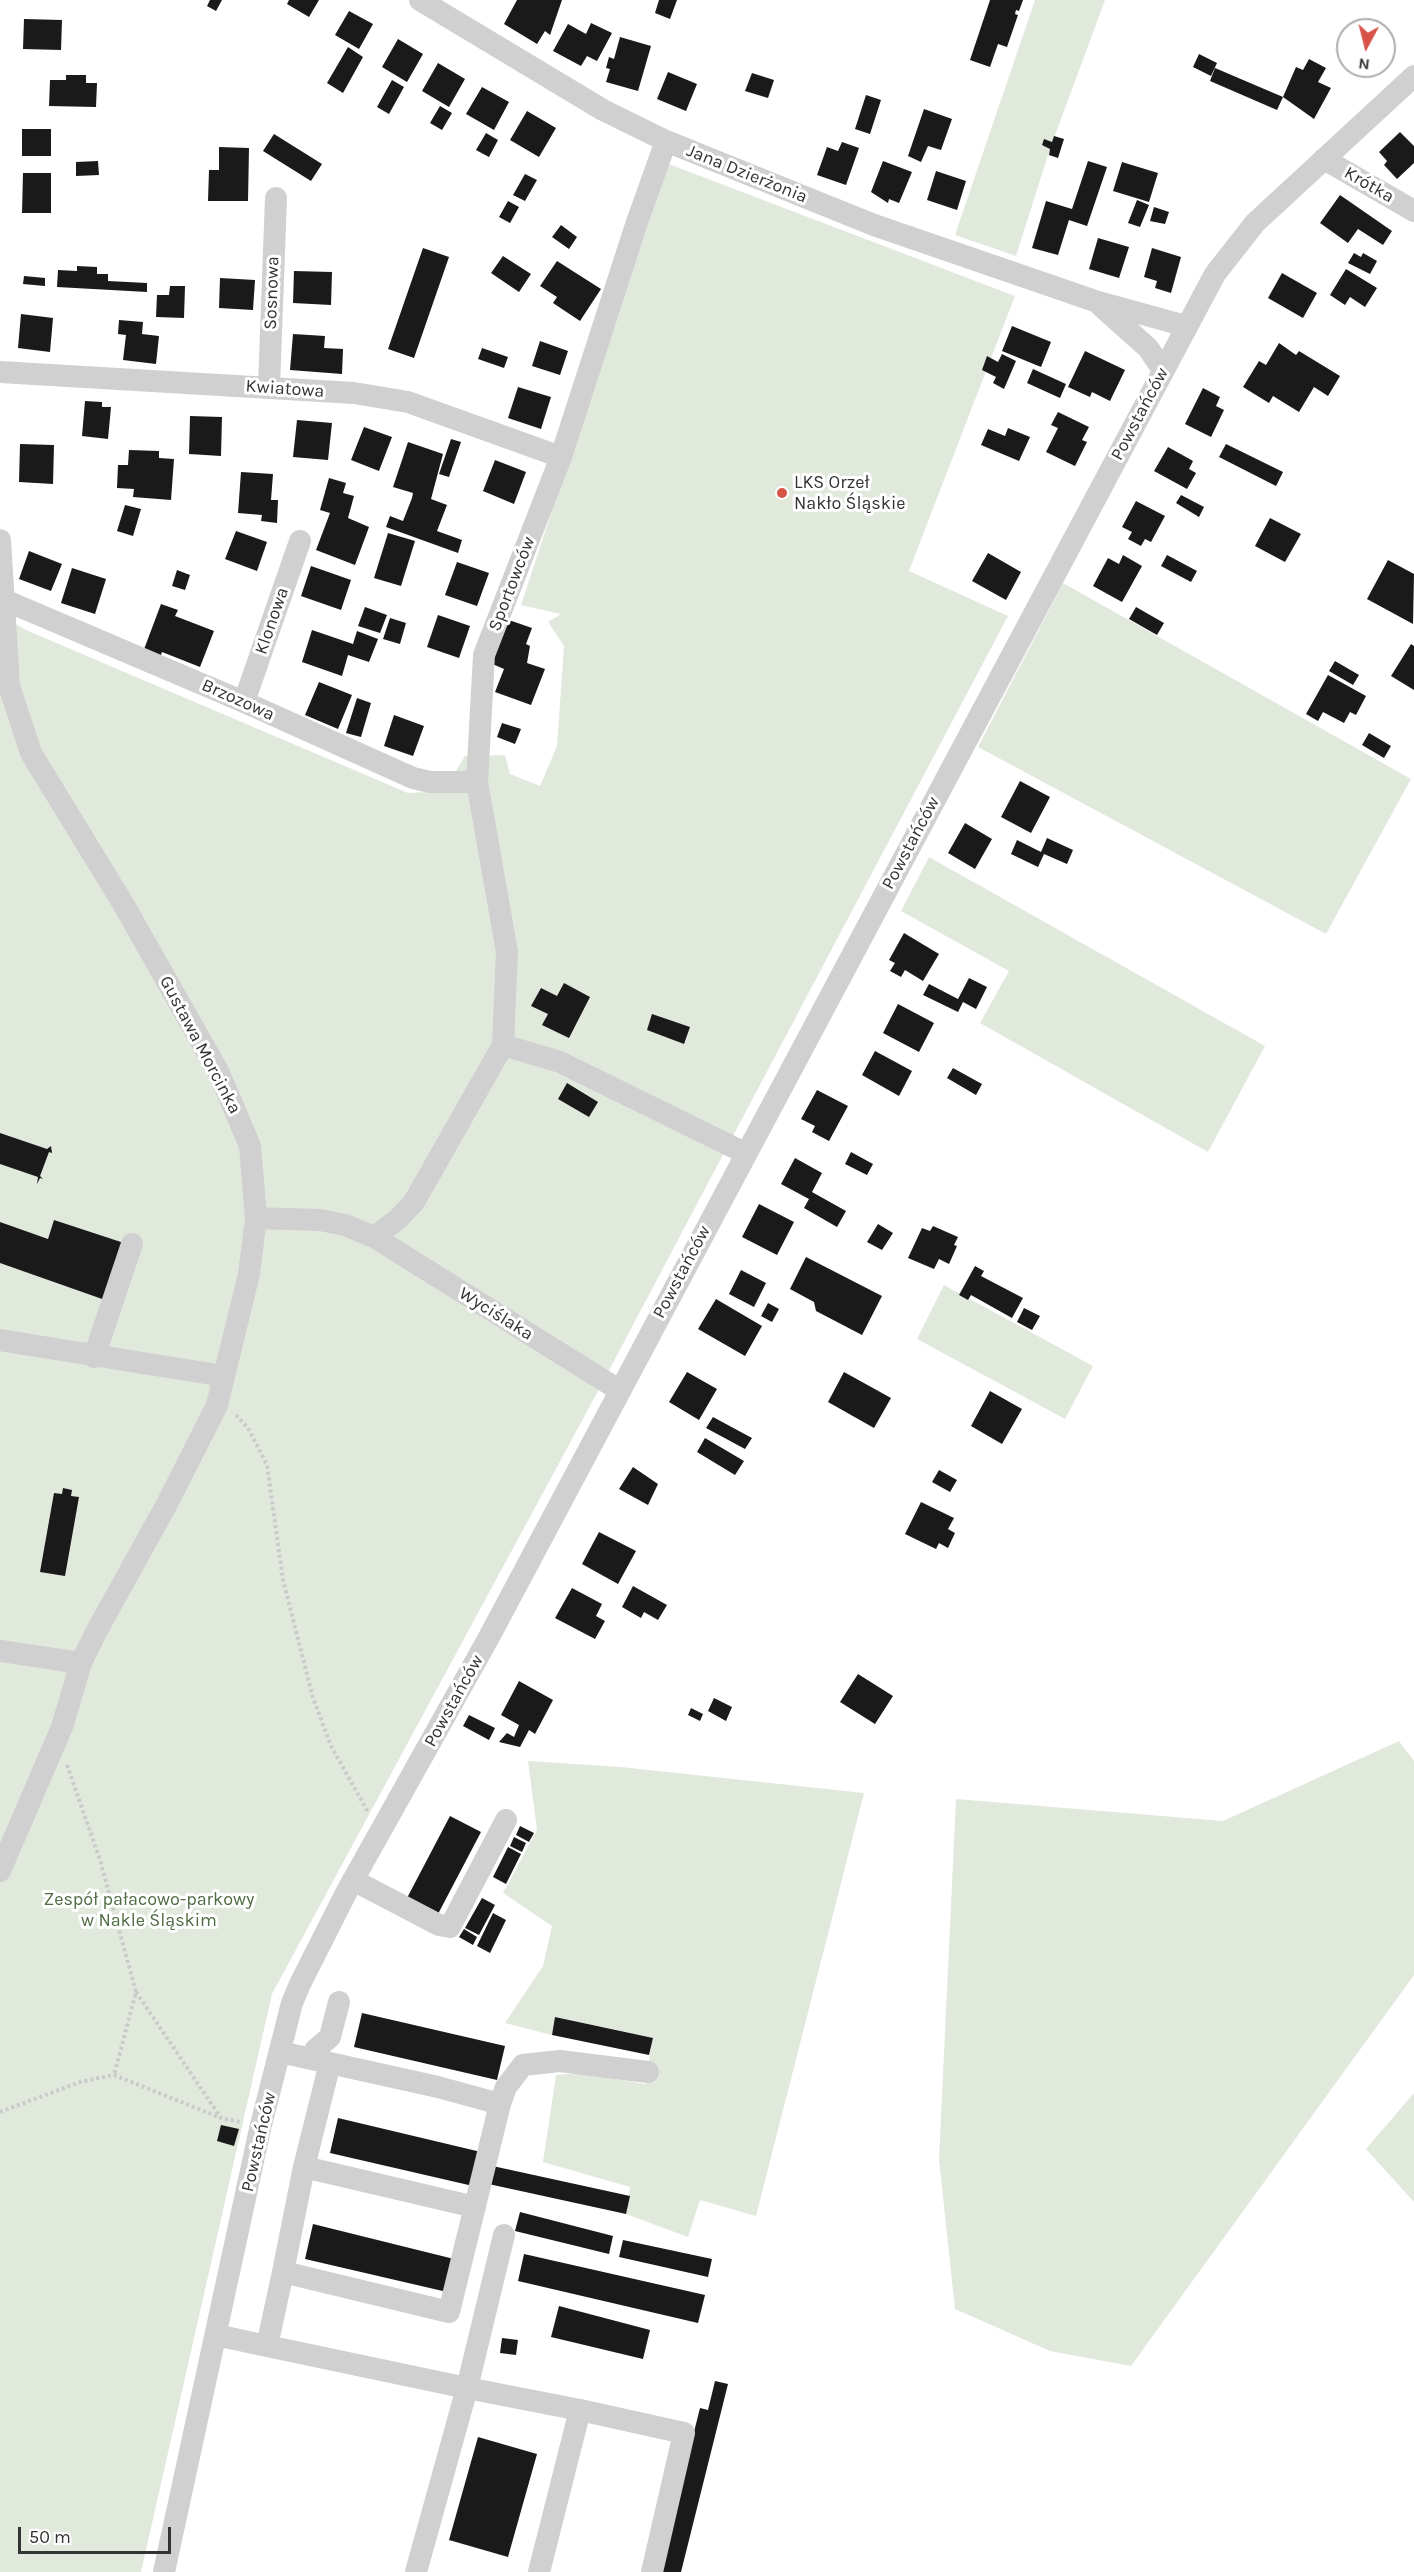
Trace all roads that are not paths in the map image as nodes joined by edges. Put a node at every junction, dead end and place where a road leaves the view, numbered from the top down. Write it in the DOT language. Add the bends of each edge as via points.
graph roads {
  1 [pos="420,0"];
  2 [pos="1414,76"];
  3 [pos="666,141"];
  4 [pos="1324,159"];
  5 [pos="276,198"];
  6 [pos="1414,211"];
  7 [pos="1095,301"];
  8 [pos="1186,326"];
  9 [pos="1163,370"];
  10 [pos="0,372"];
  11 [pos="269,387"];
  12 [pos="561,457"];
  13 [pos="0,540"];
  14 [pos="300,541"];
  15 [pos="1,595"];
  16 [pos="244,702"];
  17 [pos="477,782"];
  18 [pos="503,1045"];
  19 [pos="745,1153"];
  20 [pos="256,1218"];
  21 [pos="374,1237"];
  22 [pos="132,1244"];
  23 [pos="0,1340"];
  24 [pos="94,1357"];
  25 [pos="221,1386"];
  26 [pos="619,1390"];
  27 [pos="0,1651"];
  28 [pos="81,1664"];
  29 [pos="506,1820"];
  30 [pos="0,1871"];
  31 [pos="353,1880"];
  32 [pos="339,2002"];
  33 [pos="280,2052"];
  34 [pos="321,2061"];
  35 [pos="648,2072"];
  36 [pos="500,2104"];
  37 [pos="304,2167"];
  38 [pos="475,2207"];
  39 [pos="504,2235"];
  40 [pos="283,2272"];
  41 [pos="216,2335"];
  42 [pos="267,2346"];
  43 [pos="467,2388"];
  44 [pos="580,2410"];
  45 [pos="164,2572"];
  46 [pos="416,2572"];
  47 [pos="539,2572"];
  48 [pos="652,2572"];
  1 -- 3 [label="street, Jana Dzierżonia" via="603,110"];
  2 -- 4 [label="street, Powstańców"];
  3 -- 7 [label="street, Jana Dzierżonia" via="874,225"];
  3 -- 12 [label="street, Sportowców"];
  4 -- 6 [label="street, Krótka"];
  4 -- 8 [label="street, Powstańców" via="1255,224 1215,274"];
  5 -- 11 [label="street, Sosnowa"];
  7 -- 8 [label="street, Jana Dzierżonia"];
  7 -- 9 [label="street, Jana Dzierżonia" via="1148,348"];
  8 -- 9 [label="street, Powstańców"];
  9 -- 19 [label="street, Powstańców"];
  10 -- 11 [label="street, Kwiatowa"];
  11 -- 12 [label="street, Kwiatowa" via="354,393 408,402"];
  12 -- 17 [label="street, Sportowców" via="484,655"];
  13 -- 15 [label="street, Gustawa Morcinka"];
  14 -- 16 [label="street, Klonowa"];
  15 -- 16 [label="street, Brzozowa"];
  15 -- 20 [label="street, Gustawa Morcinka" via="9,686 31,753 219,1073 250,1146"];
  16 -- 17 [label="street, Brzozowa" via="413,778"];
  17 -- 18 [label="street, Sportowców" via="507,952"];
  18 -- 19 [label="street" via="560,1062"];
  18 -- 21 [label="street" via="414,1202"];
  19 -- 26 [label="street, Powstańców"];
  20 -- 21 [label="street" via="345,1225"];
  20 -- 25 [label="street, Gustawa Morcinka" via="249,1274"];
  21 -- 26 [label="street, Wyciślaka"];
  22 -- 24 [label="street"];
  23 -- 24 [label="street"];
  24 -- 25 [label="street"];
  25 -- 28 [label="street, Gustawa Morcinka" via="206,1431"];
  26 -- 31 [label="street, Powstańców" via="488,1639"];
  27 -- 28 [label="street"];
  28 -- 30 [label="street, Gustawa Morcinka" via="58,1737"];
  29 -- 31 [label="street" via="450,1927"];
  31 -- 33 [label="street, Powstańców" via="292,2003"];
  32 -- 34 [label="street" via="330,2037 315,2050"];
  33 -- 34 [label="street"];
  33 -- 41 [label="street, Powstańców"];
  34 -- 36 [label="street"];
  34 -- 37 [label="street"];
  35 -- 36 [label="street" via="560,2061 523,2065 506,2087"];
  36 -- 38 [label="street"];
  37 -- 38 [label="street"];
  37 -- 40 [label="street"];
  38 -- 40 [label="street" via="449,2312"];
  39 -- 43 [label="street"];
  40 -- 42 [label="street"];
  41 -- 42 [label="street"];
  41 -- 45 [label="street, Powstańców"];
  42 -- 43 [label="street"];
  43 -- 44 [label="street"];
  43 -- 46 [label="street"];
  44 -- 47 [label="street"];
  44 -- 48 [label="street" via="684,2433"];
}
